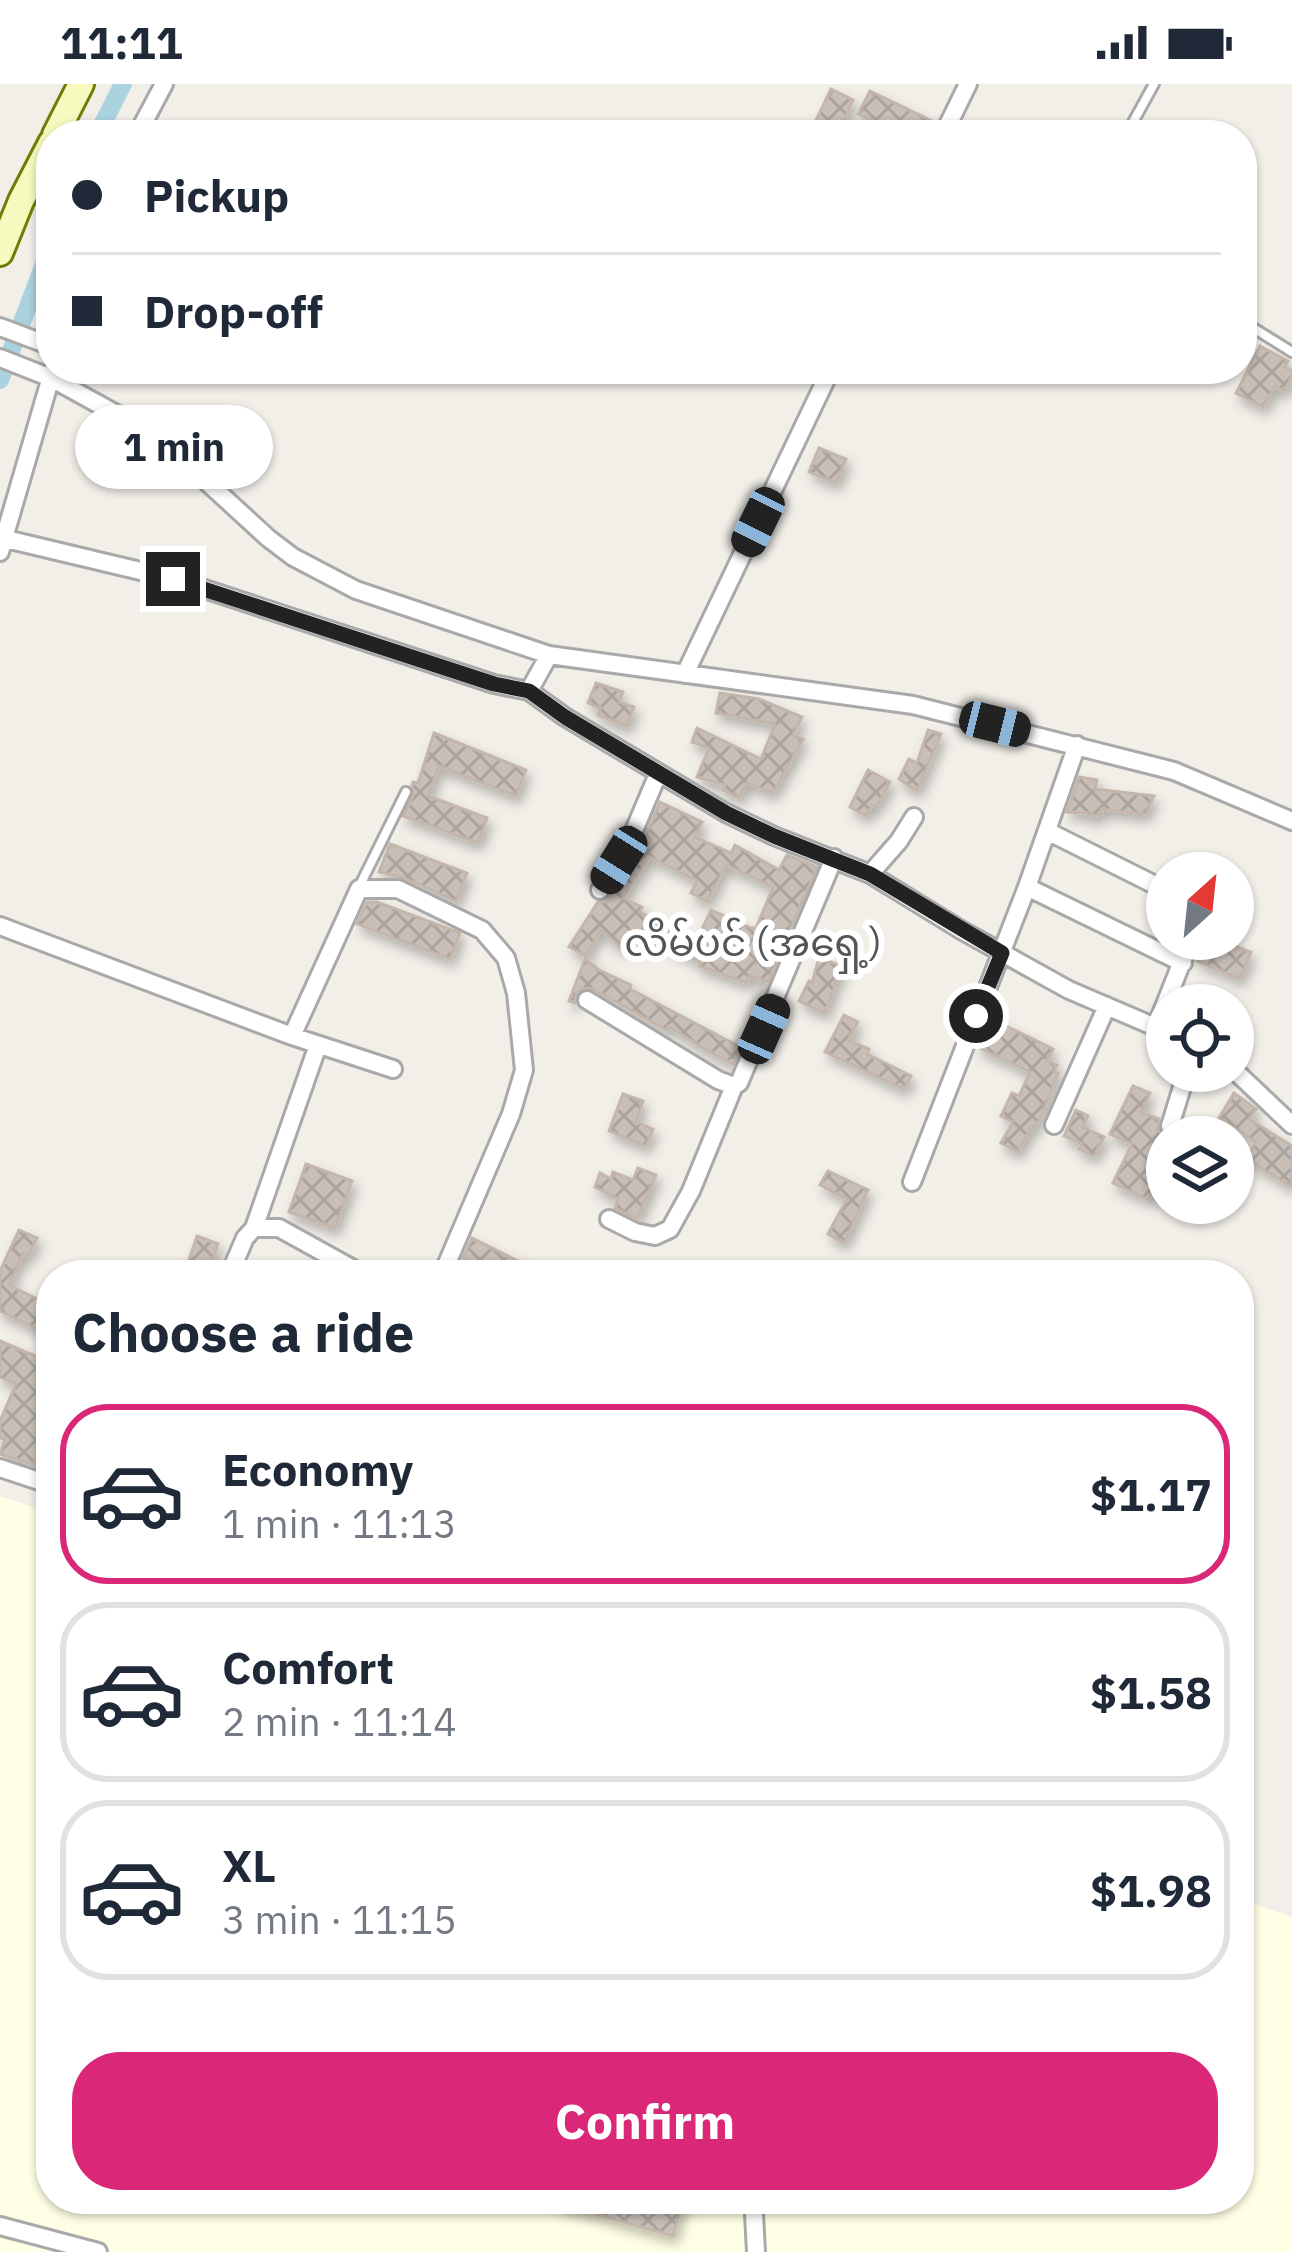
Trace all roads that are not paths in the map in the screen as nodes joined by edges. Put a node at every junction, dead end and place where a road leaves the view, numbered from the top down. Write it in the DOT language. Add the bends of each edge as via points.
graph roads {
  1 [pos="81,84"];
  2 [pos="164,84"];
  3 [pos="968,84"];
  4 [pos="1154,84"];
  5 [pos="63,120"];
  6 [pos="145,120"];
  7 [pos="951,120"];
  8 [pos="1134,120"];
  9 [pos="36,162"];
  10 [pos="10,196"];
  11 [pos="0,253"];
  12 [pos="0,327"];
  13 [pos="1257,330"];
  14 [pos="36,340"];
  15 [pos="1292,352"];
  16 [pos="0,358"];
  17 [pos="36,369"];
  18 [pos="44,384"];
  19 [pos="66,384"];
  20 [pos="824,384"];
  21 [pos="3,546"];
  22 [pos="549,655"];
  23 [pos="685,674"];
  24 [pos="529,691"];
  25 [pos="1077,745"];
  26 [pos="658,774"];
  27 [pos="406,792"];
  28 [pos="914,817"];
  29 [pos="1292,821"];
  30 [pos="1047,831"];
  31 [pos="834,858"];
  32 [pos="870,874"];
  33 [pos="1146,880"];
  34 [pos="1028,887"];
  35 [pos="358,889"];
  36 [pos="600,890"];
  37 [pos="0,926"];
  38 [pos="1002,953"];
  39 [pos="1184,960"];
  40 [pos="1183,963"];
  41 [pos="1176,984"];
  42 [pos="587,1000"];
  43 [pos="1107,1006"];
  44 [pos="1146,1022"];
  45 [pos="292,1036"];
  46 [pos="318,1045"];
  47 [pos="393,1070"];
  48 [pos="734,1087"];
  49 [pos="1254,1089"];
  50 [pos="1054,1125"];
  51 [pos="1292,1126"];
  52 [pos="912,1182"];
  53 [pos="609,1219"];
  54 [pos="254,1228"];
  55 [pos="235,1260"];
  56 [pos="337,1260"];
  57 [pos="448,1260"];
  58 [pos="0,1468"];
  59 [pos="36,1480"];
  60 [pos="754,2214"];
  61 [pos="0,2226"];
  62 [pos="98,2252"];
  63 [pos="756,2252"];
  1 -- 5 [label="street"];
  2 -- 6 [label="street"];
  3 -- 7 [label="street"];
  4 -- 8 [label="lane"];
  9 -- 10 [label="street"];
  10 -- 11 [label="street"];
  12 -- 14 [label="street"];
  13 -- 15 [label="lane"];
  16 -- 17 [label="street"];
  18 -- 21 [label="street"];
  19 -- 22 [label="street" via="158,436 293,557 356,590"];
  20 -- 23 [label="street"];
  21 -- 24 [label="street" via="173,579"];
  22 -- 23 [label="street"];
  22 -- 24 [label="street"];
  23 -- 25 [label="street" via="914,705"];
  24 -- 26 [label="street"];
  25 -- 29 [label="street" via="1174,771"];
  25 -- 30 [label="street"];
  26 -- 31 [label="street" via="758,829"];
  26 -- 36 [label="street"];
  27 -- 35 [label="lane"];
  28 -- 32 [label="street"];
  30 -- 33 [label="street"];
  30 -- 34 [label="street"];
  31 -- 32 [label="street"];
  31 -- 48 [label="street"];
  32 -- 38 [label="street"];
  34 -- 38 [label="street"];
  34 -- 40 [label="street"];
  35 -- 45 [label="street"];
  35 -- 57 [label="street" via="398,889 482,930 506,958 516,993 524,1070"];
  37 -- 45 [label="street"];
  38 -- 43 [label="street"];
  38 -- 52 [label="street"];
  39 -- 40 [label="street"];
  40 -- 41 [label="street"];
  42 -- 48 [label="street"];
  43 -- 44 [label="street"];
  43 -- 50 [label="street"];
  45 -- 46 [label="street"];
  46 -- 47 [label="street"];
  46 -- 54 [label="street"];
  48 -- 53 [label="street" via="670,1229 655,1236"];
  49 -- 51 [label="street"];
  54 -- 55 [label="street"];
  54 -- 56 [label="street" via="279,1228"];
  58 -- 59 [label="street"];
  60 -- 63 [label="street"];
  61 -- 62 [label="street"];
}
